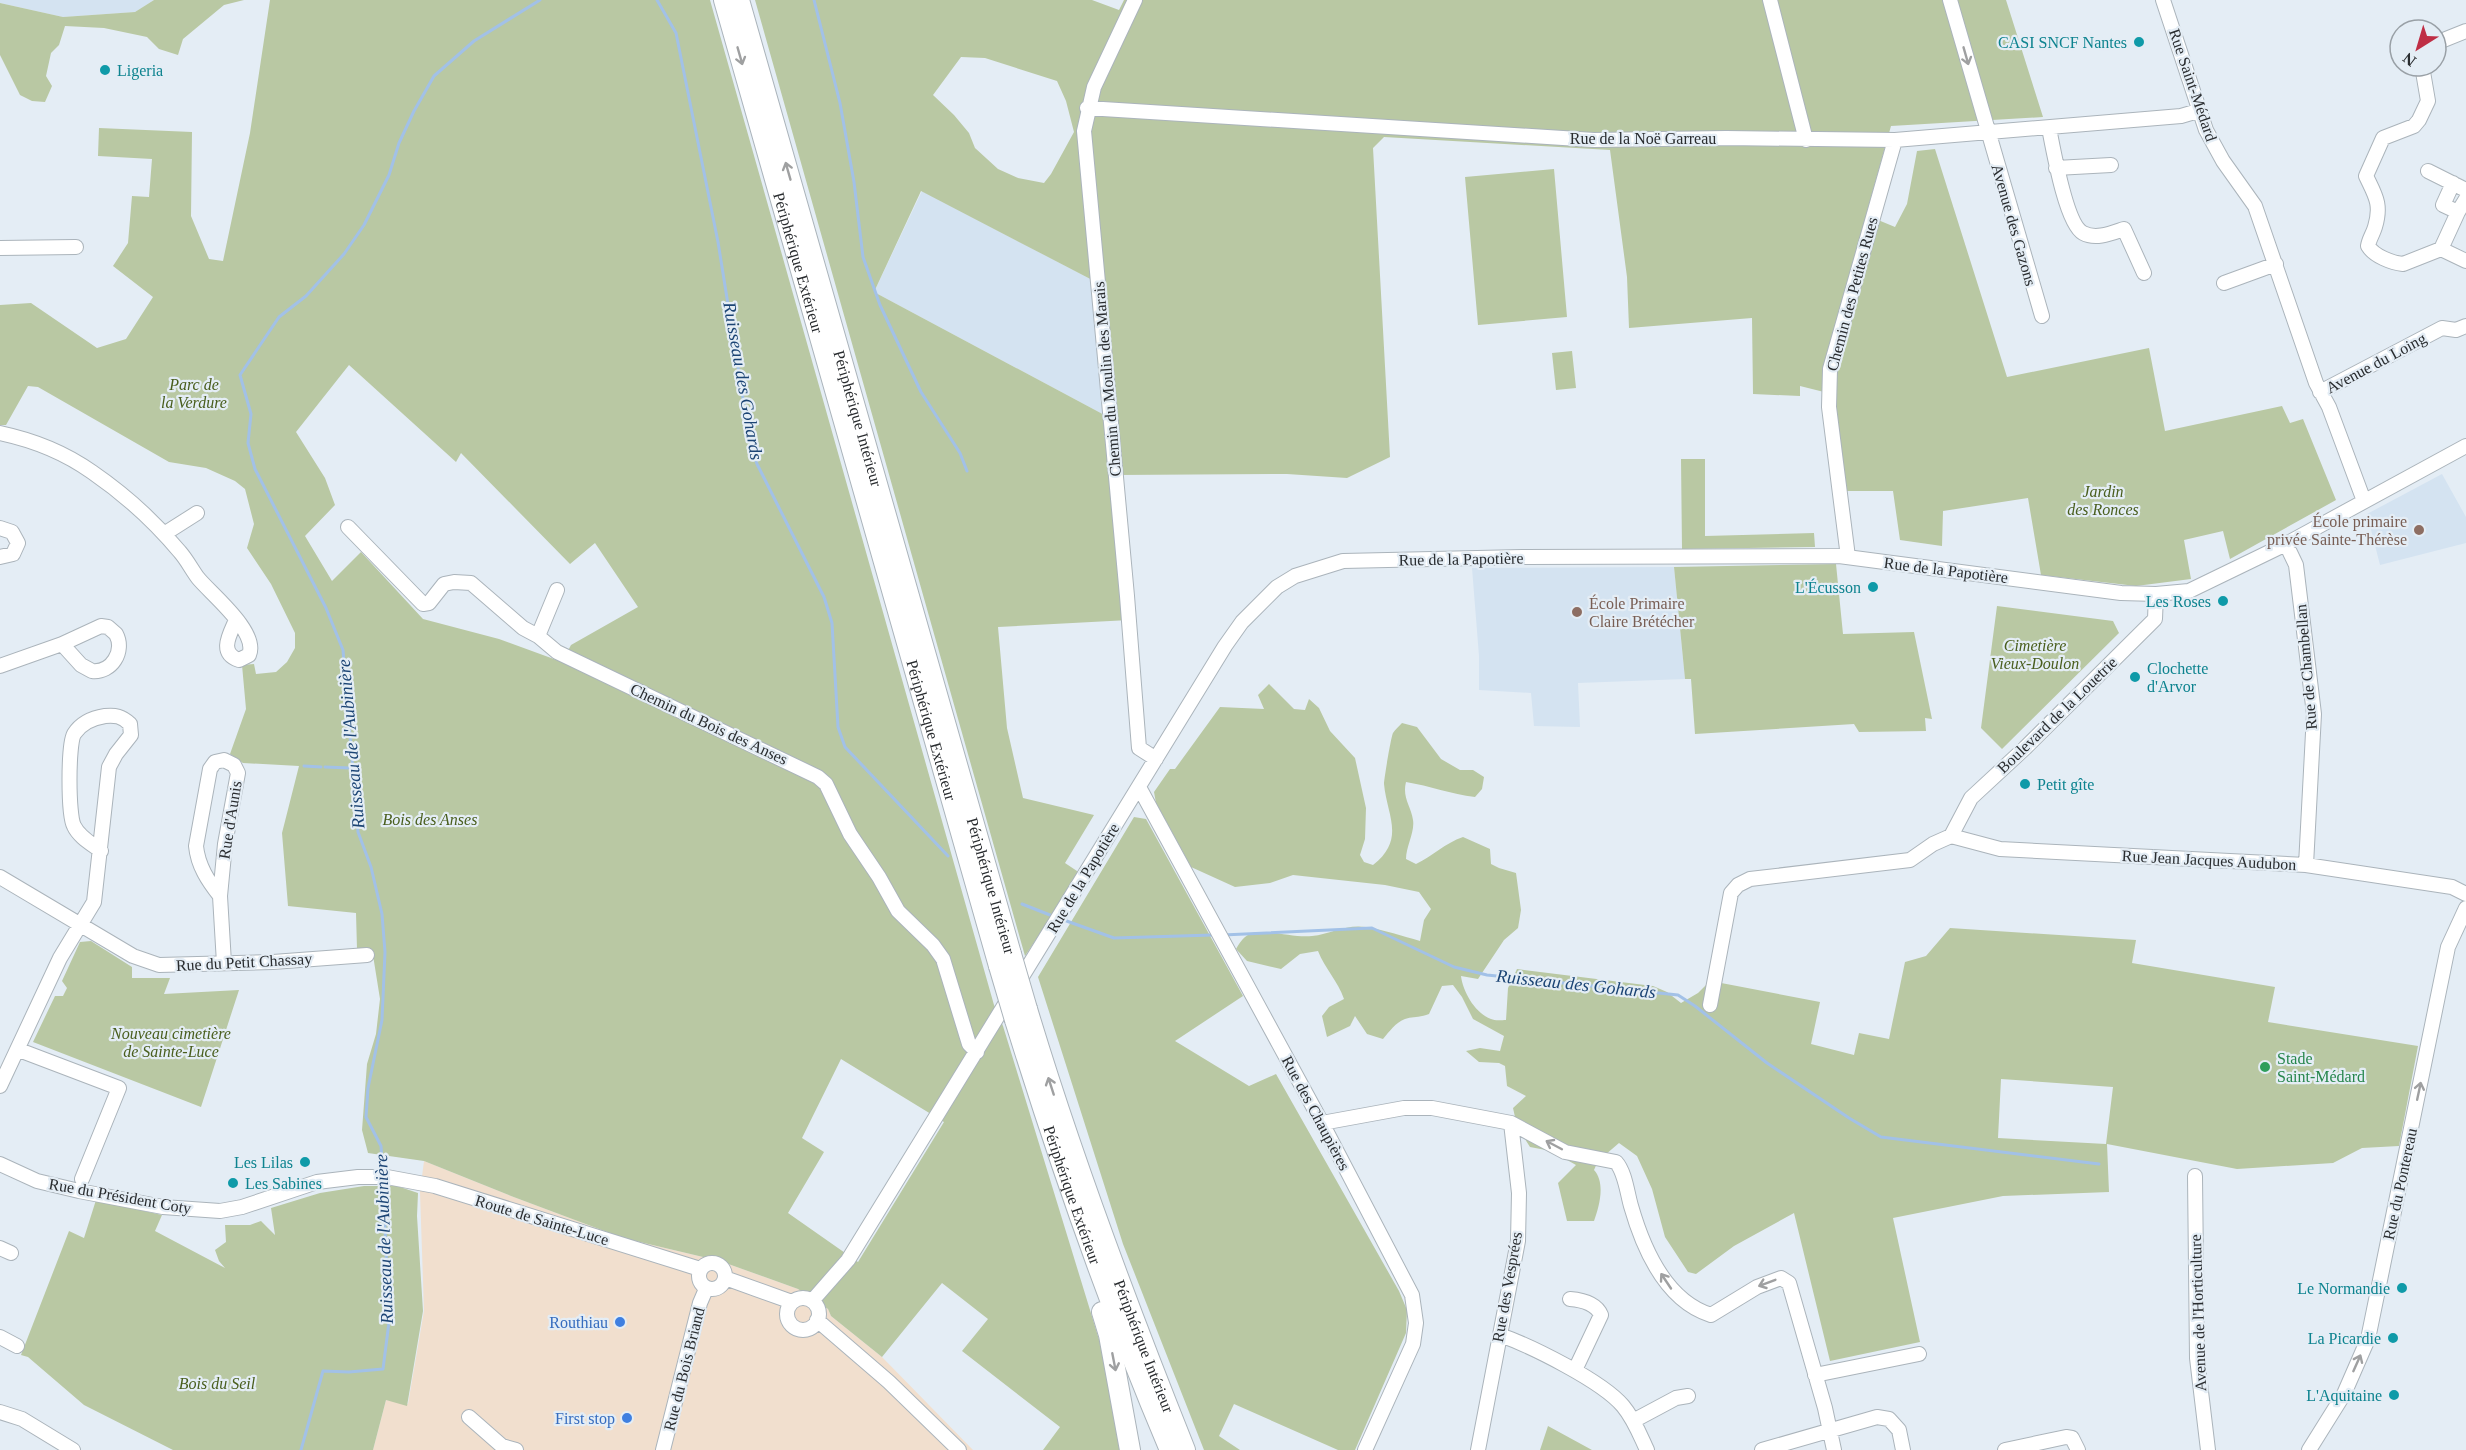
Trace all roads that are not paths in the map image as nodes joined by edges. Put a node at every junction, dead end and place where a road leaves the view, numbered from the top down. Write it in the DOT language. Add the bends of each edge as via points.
graph roads {
  1 [pos="724,0"];
  2 [pos="739,0"];
  3 [pos="1135,0"];
  4 [pos="1770,0"];
  5 [pos="1950,0"];
  6 [pos="2163,0"];
  7 [pos="2466,31"];
  8 [pos="2448,38"];
  9 [pos="2424,78"];
  10 [pos="1088,108"];
  11 [pos="2198,111"];
  12 [pos="2049,128"];
  13 [pos="1988,133"];
  14 [pos="1806,140"];
  15 [pos="1895,140"];
  16 [pos="2111,165"];
  17 [pos="2056,168"];
  18 [pos="2428,171"];
  19 [pos="2453,183"];
  20 [pos="2466,190"];
  21 [pos="2466,199"];
  22 [pos="2458,212"];
  23 [pos="76,247"];
  24 [pos="0,248"];
  25 [pos="2441,249"];
  26 [pos="2466,261"];
  27 [pos="2276,264"];
  28 [pos="2144,273"];
  29 [pos="2224,283"];
  30 [pos="2042,316"];
  31 [pos="2466,326"];
  32 [pos="2320,392"];
  33 [pos="0,433"];
  34 [pos="2466,446"];
  35 [pos="2364,501"];
  36 [pos="197,513"];
  37 [pos="348,527"];
  38 [pos="0,528"];
  39 [pos="164,534"];
  40 [pos="2286,544"];
  41 [pos="0,557"];
  42 [pos="1848,557"];
  43 [pos="556,590"];
  44 [pos="2156,594"];
  45 [pos="236,620"];
  46 [pos="538,636"];
  47 [pos="62,644"];
  48 [pos="0,666"];
  49 [pos="1156,759"];
  50 [pos="1138,787"];
  51 [pos="1951,836"];
  52 [pos="101,851"];
  53 [pos="2306,865"];
  54 [pos="0,877"];
  55 [pos="2466,894"];
  56 [pos="220,896"];
  57 [pos="2466,908"];
  58 [pos="81,924"];
  59 [pos="367,956"];
  60 [pos="1005,960"];
  61 [pos="224,963"];
  62 [pos="1710,1005"];
  63 [pos="1021,1014"];
  64 [pos="19,1050"];
  65 [pos="977,1052"];
  66 [pos="0,1086"];
  67 [pos="1322,1123"];
  68 [pos="1511,1123"];
  69 [pos="0,1164"];
  70 [pos="2195,1176"];
  71 [pos="391,1177"];
  72 [pos="82,1179"];
  73 [pos="700,1269"];
  74 [pos="1100,1275"];
  75 [pos="725,1278"];
  76 [pos="706,1289"];
  77 [pos="1570,1299"];
  78 [pos="812,1300"];
  79 [pos="792,1302"];
  80 [pos="818,1320"];
  81 [pos="1500,1335"];
  82 [pos="0,1337"];
  83 [pos="17,1346"];
  84 [pos="1919,1354"];
  85 [pos="1575,1370"];
  86 [pos="1815,1375"];
  87 [pos="1688,1396"];
  88 [pos="0,1412"];
  89 [pos="469,1417"];
  90 [pos="1633,1421"];
  91 [pos="1829,1430"];
  92 [pos="73,1450"];
  93 [pos="516,1450"];
  94 [pos="663,1450"];
  95 [pos="959,1450"];
  96 [pos="1130,1450"];
  97 [pos="1170,1450"];
  98 [pos="1185,1450"];
  99 [pos="1365,1450"];
  100 [pos="1478,1450"];
  101 [pos="1647,1450"];
  102 [pos="1762,1450"];
  103 [pos="1834,1450"];
  104 [pos="1903,1450"];
  105 [pos="2005,1450"];
  106 [pos="2078,1450"];
  107 [pos="2208,1450"];
  108 [pos="2309,1450"];
  1 -- 60 [label="highway, Périphérique Extérieur, one-way"];
  60 -- 2 [label="highway, Périphérique Intérieur, one-way"];
  3 -- 10 [label="street, Chemin du Moulin des Marais"];
  4 -- 14 [label="street"];
  5 -- 13 [label="street, Avenue des Gazons, one-way"];
  6 -- 11 [label="street, Rue Saint-Médard"];
  7 -- 8 [label="street"];
  9 -- 25 [label="street" via="2428,101 2422,115 2414,126 2383,138 2368,168 2366,176 2377,200 2375,228 2368,246 2374,253 2403,264"];
  10 -- 14 [label="street, Rue de la Noë Garreau" via="1594,140"];
  10 -- 49 [label="street, Chemin du Moulin des Marais" via="1084,131 1139,748"];
  11 -- 12 [label="street, Rue de la Noë Garreau" via="2181,116"];
  11 -- 27 [label="street, Rue Saint-Médard" via="2214,147 2255,206"];
  12 -- 13 [label="street, Rue de la Noë Garreau"];
  12 -- 17 [label="street"];
  13 -- 15 [label="street, Rue de la Noë Garreau"];
  13 -- 30 [label="street, Avenue des Gazons"];
  14 -- 15 [label="street, Rue de la Noë Garreau"];
  15 -- 42 [label="street, Chemin des Petites Rues" via="1830,369 1829,407"];
  16 -- 17 [label="street"];
  17 -- 28 [label="street" via="2074,225 2083,233 2101,236 2124,229"];
  18 -- 19 [label="street"];
  19 -- 20 [label="street"];
  19 -- 22 [label="street" via="2443,205"];
  21 -- 22 [label="street"];
  22 -- 25 [label="street"];
  23 -- 24 [label="street"];
  25 -- 26 [label="street"];
  27 -- 29 [label="street"];
  27 -- 32 [label="street, Rue Saint-Médard"];
  31 -- 32 [label="street, Avenue du Loing" via="2456,330 2442,328"];
  32 -- 35 [label="street, Rue Saint-Médard"];
  33 -- 39 [label="street" via="46,446 75,460 108,483"];
  34 -- 35 [label="street, Rue de la Papotière"];
  35 -- 40 [label="street, Rue de la Papotière"];
  36 -- 39 [label="street"];
  37 -- 46 [label="street, Chemin du Bois des Anses" via="423,604 429,603 444,584 471,583 523,628"];
  38 -- 41 [label="street" via="12,532 18,543 13,554"];
  39 -- 45 [label="street"];
  40 -- 44 [label="street, Rue de la Papotière" via="2189,591"];
  40 -- 53 [label="street, Rue de Chambellan" via="2296,565 2314,714"];
  42 -- 44 [label="street, Rue de la Papotière" via="2121,593"];
  42 -- 49 [label="street, Rue de la Papotière" via="1522,557 1343,561 1320,567 1277,587 1242,622"];
  43 -- 46 [label="street"];
  44 -- 51 [label="street, Boulevard de la Louetrie" via="2155,619 1971,798"];
  46 -- 65 [label="street, Chemin du Bois des Anses" via="557,652 802,768 826,784 850,834 898,911 943,959 969,1044"];
  47 -- 48 [label="street"];
  49 -- 50 [label="street, Rue de la Papotière"];
  50 -- 65 [label="street, Rue de la Papotière"];
  50 -- 67 [label="street, Rue des Chaupières"];
  51 -- 53 [label="street, Rue Jean Jacques Audubon" via="2000,849"];
  51 -- 62 [label="street" via="1910,860 1750,879 1738,885 1731,893"];
  52 -- 52 [label="street" via="80,835 72,823 71,740 84,723 114,715 130,724 131,735 109,767"];
  52 -- 58 [label="street" via="94,902"];
  53 -- 55 [label="street, Rue Jean Jacques Audubon" via="2452,887"];
  54 -- 58 [label="street, Rue du Petit Chassay"];
  56 -- 56 [label="street, Rue d'Aunis" via="206,876 196,846 210,769 215,762 224,760 234,765 238,773"];
  56 -- 61 [label="street, Rue d'Aunis"];
  108 -- 57 [label="street, Rue du Pontereau, one-way" via="2344,1394 2368,1339 2448,947"];
  58 -- 61 [label="street, Rue du Petit Chassay" via="149,962 170,966"];
  58 -- 64 [label="street" via="60,958"];
  59 -- 61 [label="street, Rue du Petit Chassay"];
  60 -- 63 [label="highway, Périphérique Intérieur, bridge"];
  63 -- 74 [label="highway, Périphérique Extérieur" via="1046,1118"];
  98 -- 63 [label="highway, Périphérique Intérieur, one-way" via="1134,1323"];
  64 -- 66 [label="street"];
  64 -- 72 [label="street" via="119,1088"];
  65 -- 78 [label="street, Rue de la Papotière" via="848,1260"];
  67 -- 68 [label="street" via="1419,1107"];
  67 -- 99 [label="street, Rue des Chaupières" via="1407,1284 1416,1315 1416,1334 1409,1355"];
  68 -- 81 [label="street, Rue des Vesprées" via="1519,1193 1518,1241"];
  86 -- 68 [label="street, one-way" via="1789,1283 1781,1278 1757,1287 1712,1315 1690,1305 1663,1279 1636,1222 1616,1162 1565,1152"];
  69 -- 71 [label="street, Rue du Président Coty" via="37,1181 79,1191 163,1207 220,1211 318,1182"];
  70 -- 107 [label="street, Avenue de l'Horticulture" via="2196,1358"];
  71 -- 73 [label="street, Route de Sainte-Luce" via="435,1186"];
  73 -- 75 [label="street" via="710,1263 718,1264"];
  73 -- 76 [label="street" via="698,1278"];
  74 -- 96 [label="highway, one-way" via="1097,1290"];
  74 -- 97 [label="highway, Périphérique Extérieur"];
  75 -- 76 [label="street" via="718,1288"];
  75 -- 79 [label="street"];
  76 -- 94 [label="street, Rue du Bois Briand"];
  77 -- 85 [label="street" via="1582,1300 1601,1315"];
  78 -- 79 [label="street"];
  78 -- 80 [label="street" via="818,1308"];
  79 -- 80 [label="street" via="787,1313 794,1327 807,1329"];
  80 -- 95 [label="street"];
  81 -- 85 [label="street"];
  81 -- 100 [label="street, Rue des Vesprées"];
  82 -- 83 [label="street"];
  84 -- 86 [label="street"];
  85 -- 90 [label="street" via="1622,1404"];
  86 -- 91 [label="street"];
  87 -- 90 [label="street" via="1676,1398"];
  88 -- 92 [label="street" via="29,1423"];
  89 -- 93 [label="street" via="502,1446"];
  90 -- 101 [label="street"];
  91 -- 102 [label="street"];
  91 -- 103 [label="street"];
  91 -- 104 [label="street" via="1877,1417 1889,1419 1899,1430"];
  105 -- 106 [label="street" via="2066,1437 2072,1438"];
}
